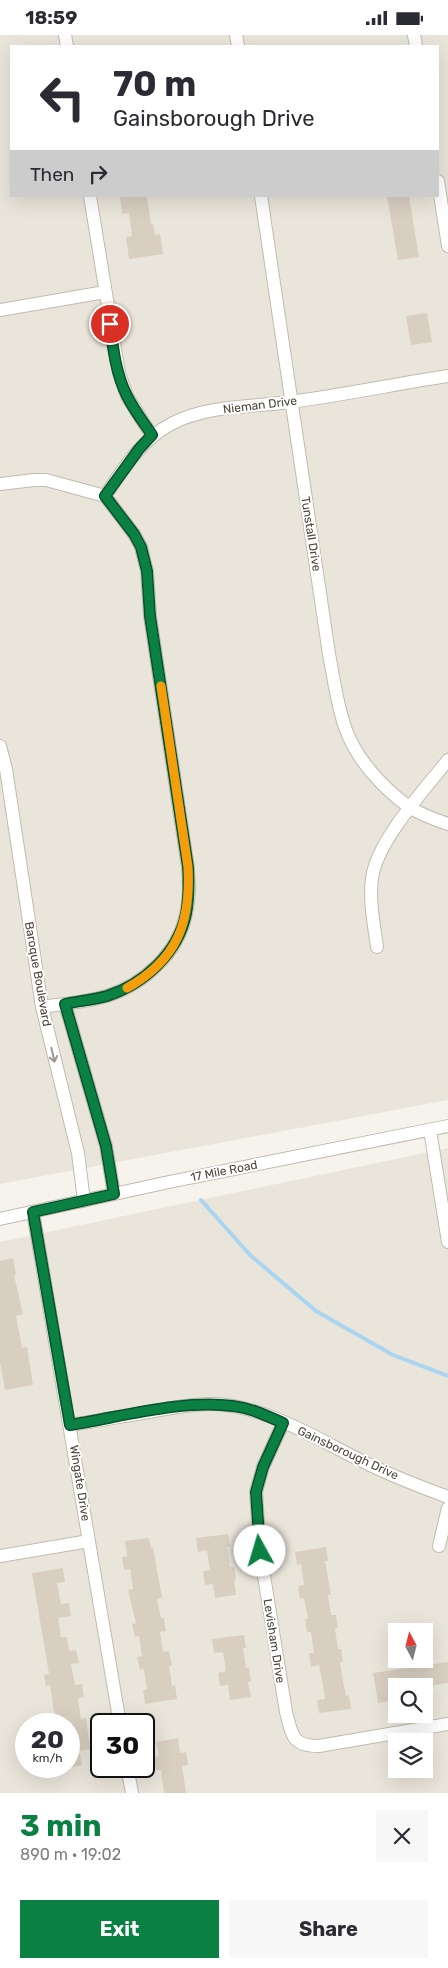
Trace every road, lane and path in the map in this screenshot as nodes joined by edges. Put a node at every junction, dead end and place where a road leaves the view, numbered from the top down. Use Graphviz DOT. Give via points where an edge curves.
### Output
graph roads {
  1 [pos="439,184"];
  2 [pos="90,197"];
  3 [pos="261,197"];
  4 [pos="444,201"];
  5 [pos="448,246"];
  6 [pos="105,292"];
  7 [pos="0,310"];
  8 [pos="448,375"];
  9 [pos="292,402"];
  10 [pos="152,435"];
  11 [pos="0,484"];
  12 [pos="105,496"];
  13 [pos="0,746"];
  14 [pos="448,759"];
  15 [pos="410,808"];
  16 [pos="448,824"];
  17 [pos="377,947"];
  18 [pos="65,1004"];
  19 [pos="42,1007"];
  20 [pos="448,1126"];
  21 [pos="430,1130"];
  22 [pos="114,1194"];
  23 [pos="84,1201"];
  24 [pos="33,1212"];
  25 [pos="0,1219"];
  26 [pos="448,1242"];
  27 [pos="283,1423"];
  28 [pos="70,1425"];
  29 [pos="448,1497"];
  30 [pos="448,1508"];
  31 [pos="89,1541"];
  32 [pos="440,1546"];
  33 [pos="0,1556"];
  34 [pos="118,1713"];
  35 [pos="448,1724"];
  36 [pos="129,1778"];
  37 [pos="132,1793"];
  1 -- 4 [label="street"];
  2 -- 6 [label="street"];
  3 -- 9 [label="street, Tunstall Drive"];
  4 -- 5 [label="street"];
  6 -- 7 [label="street"];
  6 -- 10 [label="street" via="114,356 122,384"];
  8 -- 9 [label="street, Nieman Drive"];
  9 -- 10 [label="street, Nieman Drive" via="203,412"];
  9 -- 15 [label="street, Tunstall Drive" via="329,654 341,713 353,745 367,766"];
  10 -- 12 [label="street, Nieman Drive"];
  11 -- 12 [label="street" via="46,480"];
  12 -- 18 [label="street" via="134,534 147,571 150,616 189,891 179,935 165,958 153,969 140,980 106,996"];
  13 -- 19 [label="street, Baroque Boulevard"];
  14 -- 15 [label="street"];
  15 -- 16 [label="street, Tunstall Drive"];
  15 -- 17 [label="street" via="378,857 372,876 371,907"];
  18 -- 19 [label="street"];
  18 -- 22 [label="street, Baroque Boulevard" via="106,1146"];
  19 -- 23 [label="street, Baroque Boulevard, one-way" via="78,1153"];
  20 -- 21 [label="street, 17 Mile Road"];
  21 -- 22 [label="street, 17 Mile Road"];
  21 -- 26 [label="street"];
  22 -- 23 [label="street, 17 Mile Road"];
  23 -- 24 [label="street, 17 Mile Road"];
  24 -- 25 [label="street, 17 Mile Road"];
  24 -- 28 [label="street, Wingate Drive"];
  27 -- 28 [label="street, Gainsborough Drive" via="250,1409 214,1404 188,1405"];
  27 -- 29 [label="street, Gainsborough Drive" via="377,1468"];
  27 -- 35 [label="street, Levisham Drive" via="263,1467 256,1492 260,1551 292,1735 297,1742 307,1746"];
  28 -- 31 [label="street, Wingate Drive"];
  30 -- 32 [label="street"];
  31 -- 33 [label="street"];
  31 -- 34 [label="street, Wingate Drive"];
  36 -- 37 [label="street"];
}
